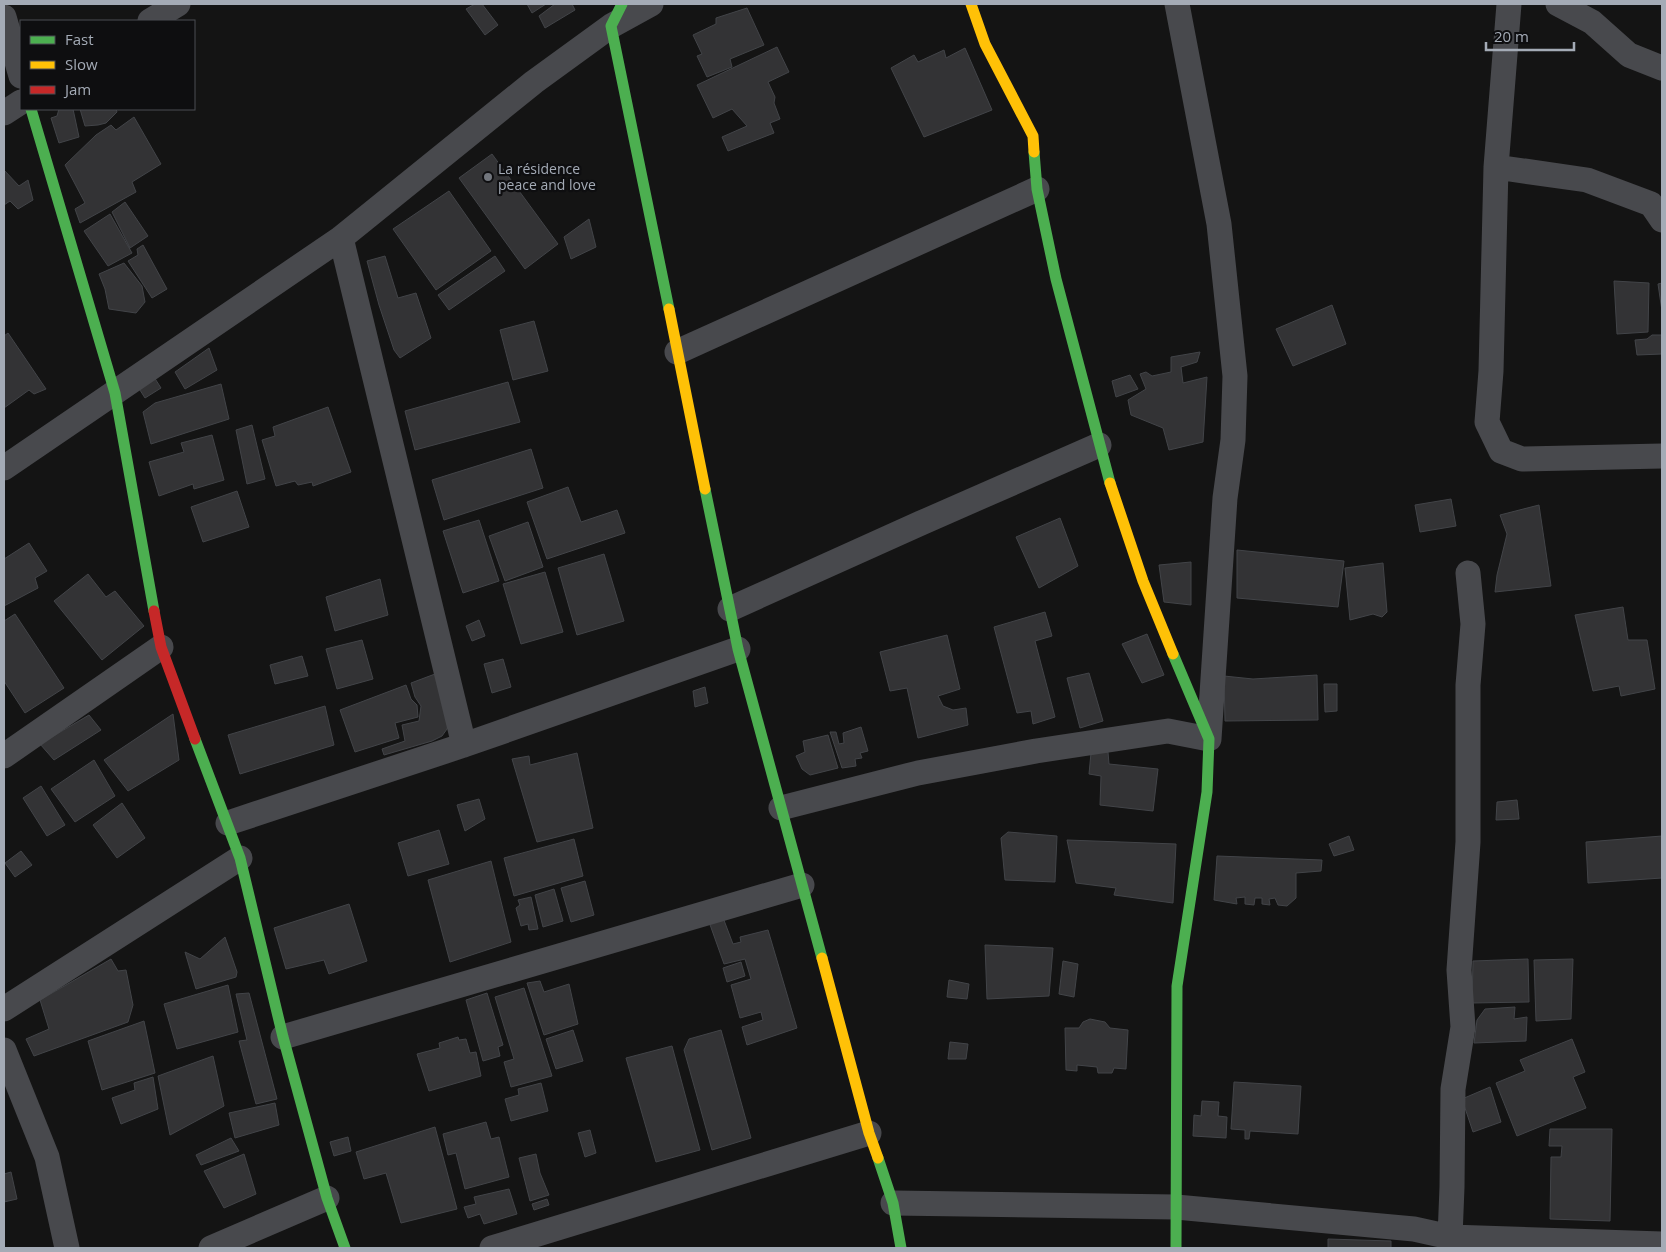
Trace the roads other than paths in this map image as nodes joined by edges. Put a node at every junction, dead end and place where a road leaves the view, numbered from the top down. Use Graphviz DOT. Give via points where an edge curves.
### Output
graph roads {
  1 [pos="178,4"];
  2 [pos="622,4"];
  3 [pos="651,4"];
  4 [pos="971,4"];
  5 [pos="1178,4"];
  6 [pos="1510,4"];
  7 [pos="1558,4"];
  8 [pos="4,17"];
  9 [pos="152,20"];
  10 [pos="611,26"];
  11 [pos="1662,68"];
  12 [pos="20,73"];
  13 [pos="20,103"];
  14 [pos="31,110"];
  15 [pos="4,113"];
  16 [pos="1496,167"];
  17 [pos="1038,189"];
  18 [pos="1662,220"];
  19 [pos="341,238"];
  20 [pos="677,352"];
  21 [pos="115,393"];
  22 [pos="1099,445"];
  23 [pos="1662,456"];
  24 [pos="4,468"];
  25 [pos="1468,573"];
  26 [pos="730,609"];
  27 [pos="161,647"];
  28 [pos="738,649"];
  29 [pos="1209,739"];
  30 [pos="464,745"];
  31 [pos="4,756"];
  32 [pos="781,808"];
  33 [pos="228,823"];
  34 [pos="240,858"];
  35 [pos="802,885"];
  36 [pos="4,1009"];
  37 [pos="282,1037"];
  38 [pos="4,1050"];
  39 [pos="869,1133"];
  40 [pos="328,1198"];
  41 [pos="893,1203"];
  42 [pos="1176,1207"];
  43 [pos="1450,1238"];
  44 [pos="1662,1244"];
  45 [pos="67,1248"];
  46 [pos="211,1248"];
  47 [pos="345,1248"];
  48 [pos="492,1248"];
  49 [pos="901,1248"];
  50 [pos="1176,1248"];
  1 -- 9 [label="street"];
  2 -- 10 [label="street"];
  3 -- 10 [label="street"];
  4 -- 17 [label="street" via="985,44 1033,136"];
  5 -- 29 [label="street" via="1219,224 1236,376"];
  6 -- 16 [label="street"];
  7 -- 11 [label="street" via="1592,22 1629,55"];
  8 -- 12 [label="street"];
  10 -- 19 [label="street" via="534,82"];
  10 -- 20 [label="street"];
  13 -- 15 [label="street"];
  14 -- 21 [label="street"];
  16 -- 18 [label="street" via="1587,180 1651,204"];
  16 -- 23 [label="street" via="1487,422 1501,451 1522,459"];
  17 -- 20 [label="street"];
  17 -- 22 [label="street" via="1056,279"];
  19 -- 21 [label="street"];
  19 -- 30 [label="street"];
  20 -- 26 [label="street"];
  21 -- 24 [label="street"];
  21 -- 27 [label="street"];
  22 -- 26 [label="street"];
  22 -- 29 [label="street" via="1143,581"];
  25 -- 43 [label="street" via="1473,624 1468,685 1468,842 1459,970 1463,1027 1453,1089"];
  26 -- 28 [label="street"];
  27 -- 31 [label="street"];
  27 -- 33 [label="street"];
  28 -- 30 [label="street"];
  28 -- 32 [label="street"];
  29 -- 32 [label="street" via="1168,731 1036,751 918,773"];
  29 -- 42 [label="street" via="1207,792 1177,986"];
  30 -- 33 [label="street"];
  32 -- 35 [label="street"];
  33 -- 34 [label="street"];
  34 -- 36 [label="street"];
  34 -- 37 [label="street"];
  35 -- 37 [label="street"];
  35 -- 39 [label="street"];
  37 -- 40 [label="street"];
  38 -- 45 [label="street" via="47,1157"];
  39 -- 41 [label="street"];
  39 -- 48 [label="street"];
  40 -- 46 [label="street"];
  40 -- 47 [label="street"];
  41 -- 42 [label="street"];
  41 -- 49 [label="street"];
  42 -- 43 [label="street" via="1414,1229"];
  42 -- 50 [label="street"];
  43 -- 44 [label="street"];
}
